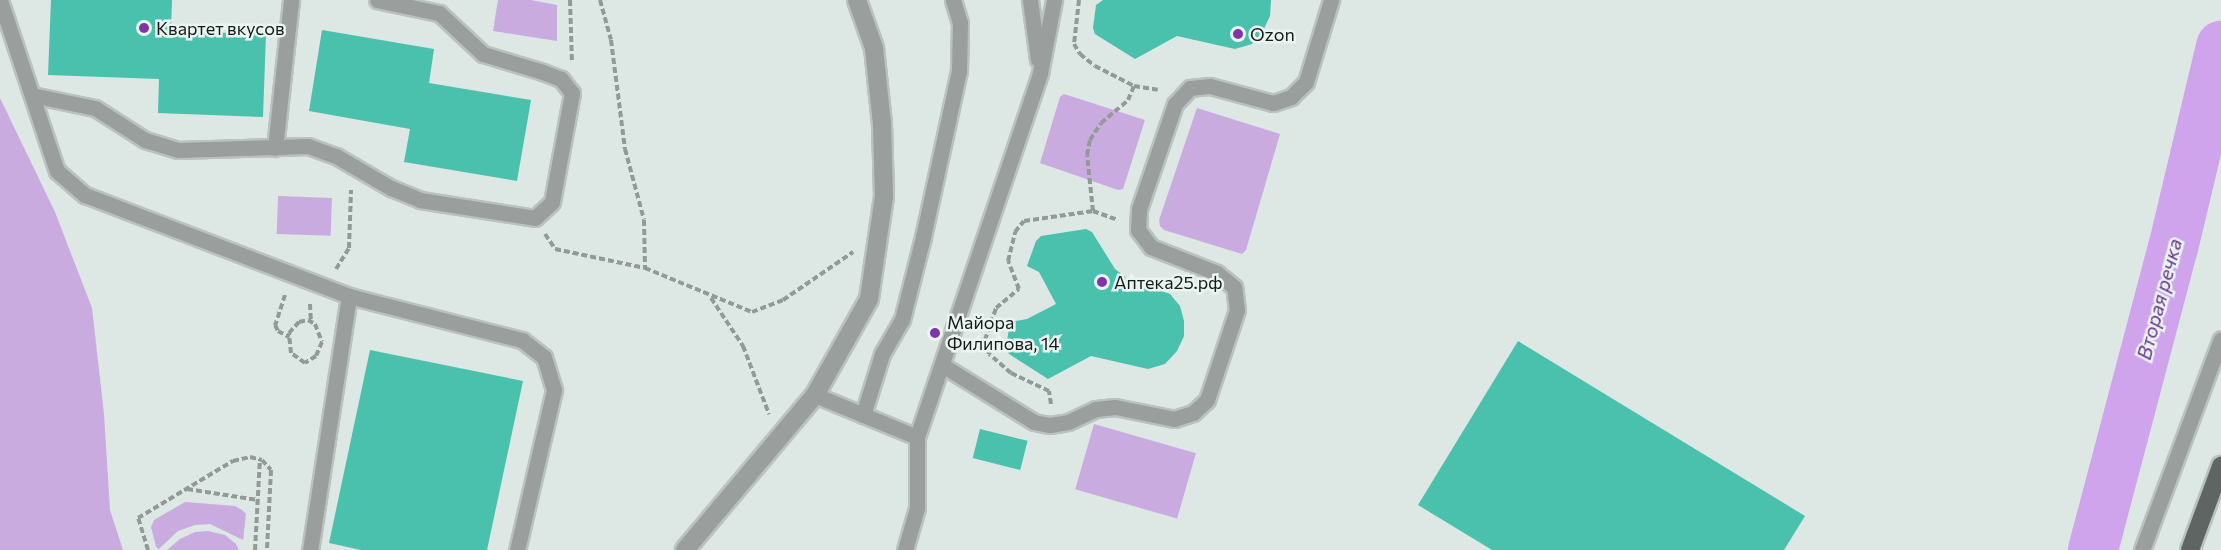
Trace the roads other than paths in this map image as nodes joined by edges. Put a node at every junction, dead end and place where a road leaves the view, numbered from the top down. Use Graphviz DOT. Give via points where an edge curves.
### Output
graph roads {
  1 [pos="0,0"];
  2 [pos="291,0"];
  3 [pos="377,0"];
  4 [pos="856,0"];
  5 [pos="953,0"];
  6 [pos="1030,0"];
  7 [pos="1054,0"];
  8 [pos="1330,0"];
  9 [pos="1040,74"];
  10 [pos="32,94"];
  11 [pos="275,148"];
  12 [pos="349,296"];
  13 [pos="2221,339"];
  14 [pos="942,365"];
  15 [pos="815,395"];
  16 [pos="863,415"];
  17 [pos="917,437"];
  18 [pos="2221,466"];
  19 [pos="310,550"];
  20 [pos="517,550"];
  21 [pos="685,550"];
  22 [pos="905,550"];
  23 [pos="2142,550"];
  24 [pos="2190,550"];
  1 -- 10 [label="lane"];
  2 -- 11 [label="lane"];
  3 -- 11 [label="lane" via="439,13 483,54 561,80 572,93 552,202 535,218 420,200 308,146"];
  4 -- 15 [label="street" via="874,48 884,196 868,299"];
  5 -- 16 [label="lane" via="960,23 958,71 923,237 902,320 882,354"];
  6 -- 9 [label="lane"];
  7 -- 9 [label="lane"];
  8 -- 14 [label="lane" via="1306,82 1291,98 1273,103 1210,86 1190,88 1175,104 1139,209 1138,230 1150,247 1217,273 1234,287 1237,310 1207,400 1192,413 1174,419 1115,406 1050,425 1034,422"];
  9 -- 14 [label="lane"];
  10 -- 11 [label="lane" via="95,108 145,140 178,150"];
  10 -- 12 [label="lane" via="57,171 85,195"];
  12 -- 19 [label="lane"];
  12 -- 20 [label="lane" via="522,340 544,357 554,390"];
  13 -- 23 [label="lane"];
  14 -- 17 [label="lane"];
  15 -- 16 [label="lane"];
  15 -- 21 [label="street"];
  16 -- 17 [label="lane"];
  17 -- 22 [label="lane" via="918,508"];
  18 -- 24 [label="main road"];
}
